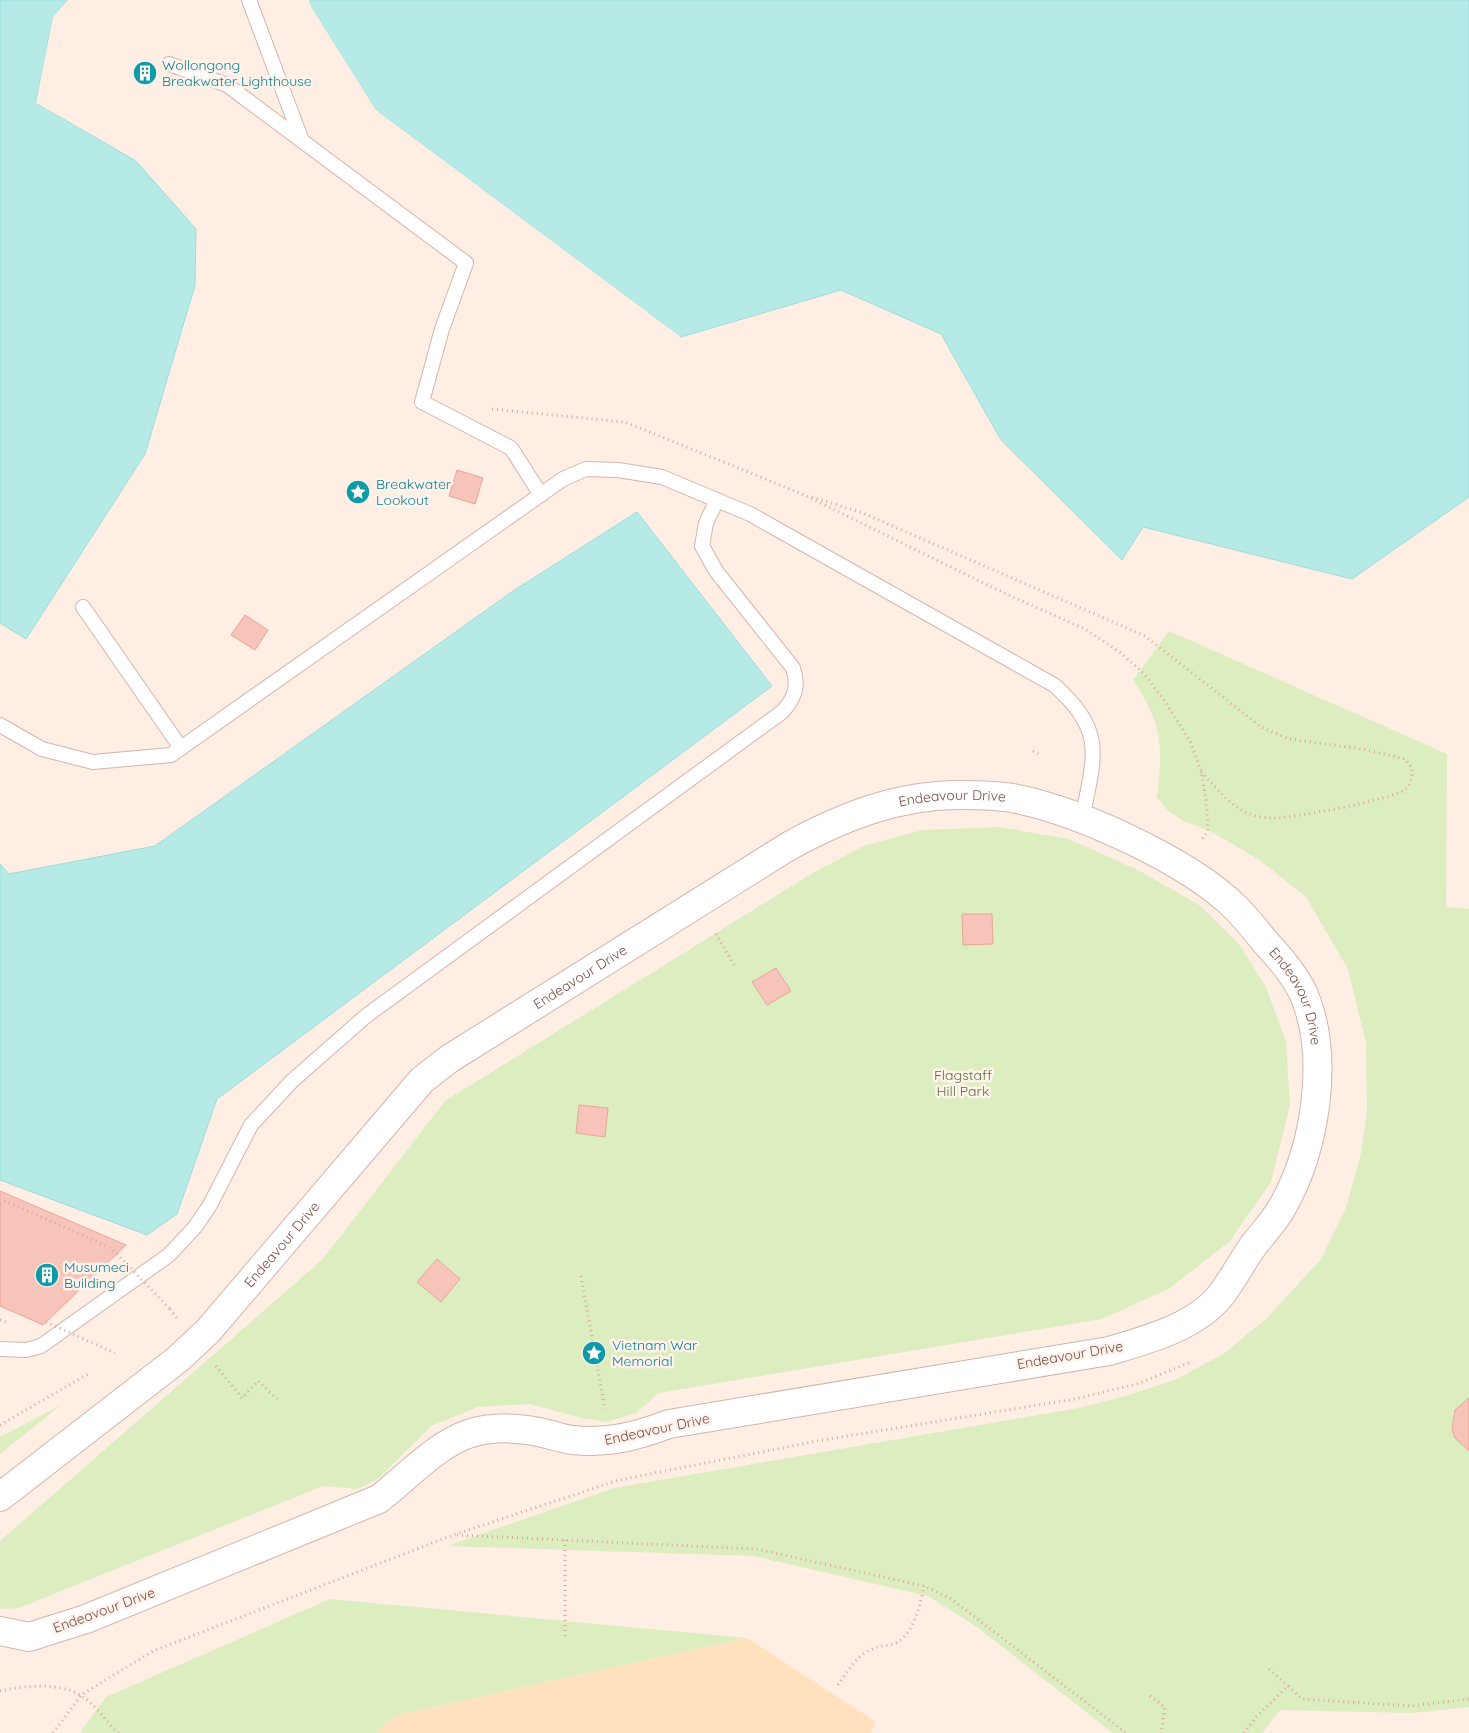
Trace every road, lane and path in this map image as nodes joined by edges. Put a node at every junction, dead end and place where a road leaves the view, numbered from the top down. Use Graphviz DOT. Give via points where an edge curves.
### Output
graph roads {
  1 [pos="249,0"];
  2 [pos="169,64"];
  3 [pos="302,141"];
  4 [pos="802,494"];
  5 [pos="541,495"];
  6 [pos="717,500"];
  7 [pos="83,607"];
  8 [pos="0,725"];
  9 [pos="181,748"];
  10 [pos="1032,751"];
  11 [pos="1041,755"];
  12 [pos="1200,771"];
  13 [pos="1206,800"];
  14 [pos="1082,819"];
  15 [pos="1202,841"];
  16 [pos="716,934"];
  17 [pos="734,965"];
  18 [pos="0,1204"];
  19 [pos="581,1276"];
  20 [pos="170,1309"];
  21 [pos="46,1322"];
  22 [pos="0,1349"];
  23 [pos="115,1352"];
  24 [pos="1191,1362"];
  25 [pos="221,1373"];
  26 [pos="88,1374"];
  27 [pos="277,1399"];
  28 [pos="0,1425"];
  29 [pos="611,1441"];
  30 [pos="0,1497"];
  31 [pos="453,1535"];
  32 [pos="564,1540"];
  33 [pos="924,1586"];
  34 [pos="0,1631"];
  35 [pos="564,1638"];
  36 [pos="1269,1669"];
  37 [pos="838,1685"];
  38 [pos="1288,1686"];
  39 [pos="0,1691"];
  40 [pos="81,1695"];
  41 [pos="1150,1696"];
  42 [pos="1469,1699"];
  43 [pos="53,1733"];
  44 [pos="118,1733"];
  45 [pos="1126,1733"];
  46 [pos="1161,1733"];
  47 [pos="1244,1733"];
  1 -- 3 [label="lane"];
  2 -- 3 [label="lane" via="227,84"];
  3 -- 5 [label="lane" via="466,263 442,328 422,402 511,448"];
  4 -- 12 [label="path" via="863,513 1145,636 1261,726 1289,739 1362,749 1405,759 1412,768 1412,779 1406,789 1395,795 1273,818 1235,807"];
  5 -- 6 [label="lane" via="563,479 586,469 662,477"];
  5 -- 9 [label="lane"];
  6 -- 14 [label="lane" via="750,514 1054,685 1070,698 1092,737 1093,759"];
  6 -- 22 [label="lane" via="706,523 702,546 716,571 793,668 797,680 790,704 366,1016 292,1081 251,1125 210,1205 169,1255 41,1346 26,1350"];
  7 -- 9 [label="lane"];
  8 -- 9 [label="lane" via="42,750 93,762 171,755"];
  10 -- 11 [label="path"];
  13 -- 15 [label="path" via="1208,831"];
  14 -- 29 [label="street, Endeavour Drive" via="1156,853 1235,907 1278,956 1306,999 1317,1067 1315,1110 1305,1155 1284,1204 1220,1296 1202,1312 1178,1326 1109,1351 669,1424"];
  14 -- 30 [label="street, Endeavour Drive" via="1018,799 958,795 915,798 876,807 832,823 789,846 449,1059 422,1080 208,1331 178,1359"];
  16 -- 17 [label="path"];
  18 -- 20 [label="path, bridge" via="4,1201 111,1248"];
  19 -- 29 [label="path"];
  21 -- 23 [label="path, bridge"];
  24 -- 31 [label="path" via="1137,1384 1075,1399 823,1440 619,1480"];
  25 -- 27 [label="path" via="242,1398 258,1381"];
  26 -- 28 [label="path"];
  29 -- 34 [label="street, Endeavour Drive" via="570,1440 520,1428 468,1434 431,1455 380,1499 86,1619 29,1637"];
  31 -- 32 [label="path"];
  31 -- 40 [label="path" via="153,1651"];
  32 -- 33 [label="path" via="756,1549"];
  32 -- 35 [label="path"];
  33 -- 37 [label="path" via="916,1616 905,1636 893,1645 867,1651"];
  33 -- 45 [label="path" via="950,1598"];
  36 -- 38 [label="path"];
  38 -- 42 [label="path" via="1302,1699 1411,1706"];
  38 -- 47 [label="path"];
  39 -- 40 [label="path" via="42,1687"];
  40 -- 43 [label="path"];
  40 -- 44 [label="path"];
  41 -- 46 [label="path" via="1165,1707"];
}
